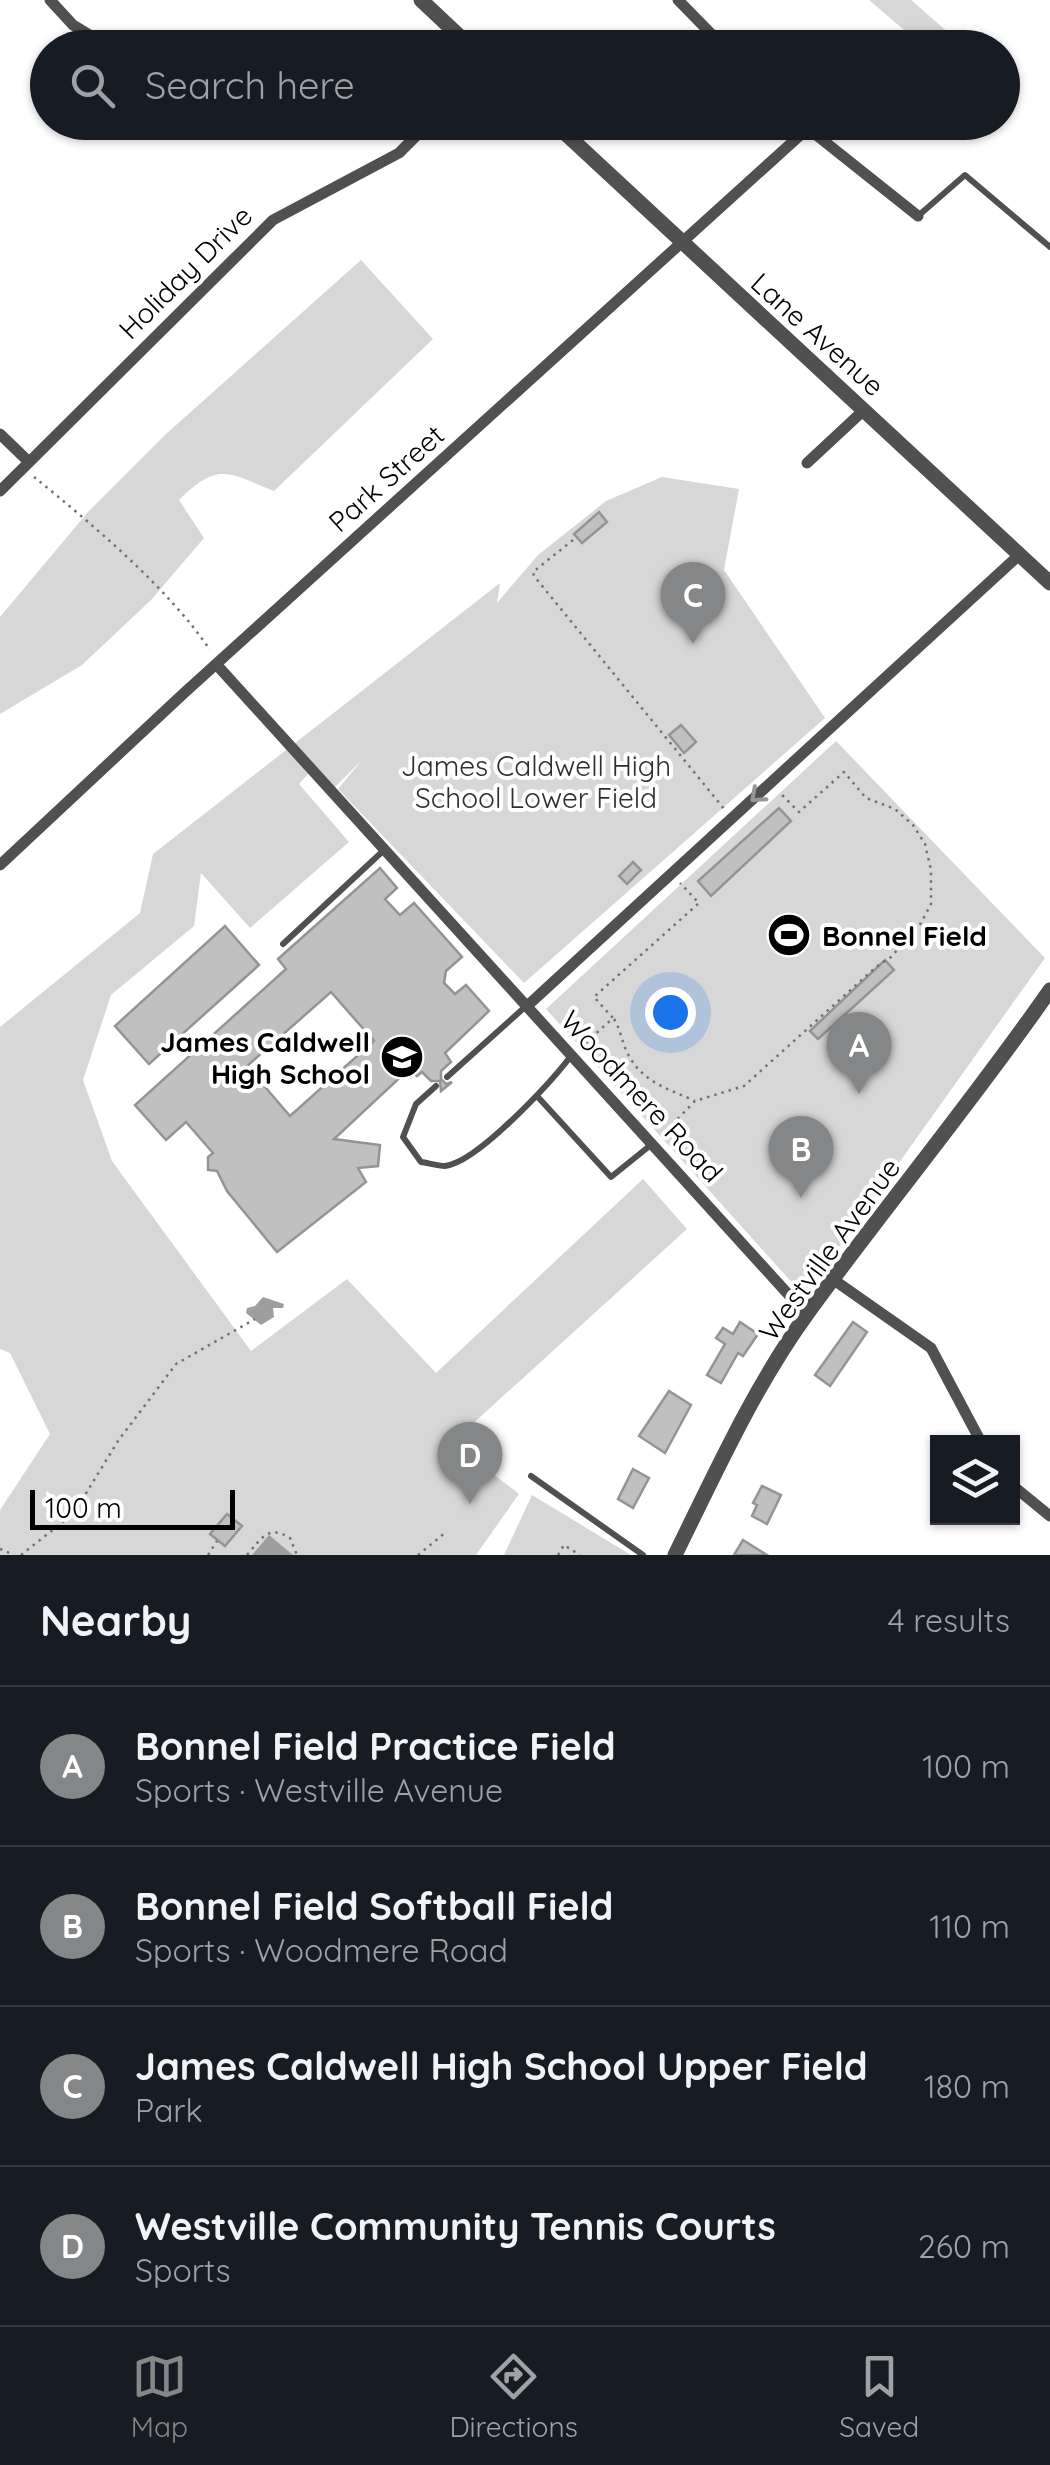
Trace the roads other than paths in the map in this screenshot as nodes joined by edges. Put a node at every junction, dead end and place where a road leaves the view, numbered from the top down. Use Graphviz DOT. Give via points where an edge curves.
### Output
graph roads {
  1 [pos="50,0"];
  2 [pos="421,0"];
  3 [pos="678,0"];
  4 [pos="81,30"];
  5 [pos="453,30"];
  6 [pos="707,30"];
  7 [pos="411,140"];
  8 [pos="571,140"];
  9 [pos="789,140"];
  10 [pos="821,140"];
  11 [pos="918,216"];
  12 [pos="682,244"];
  13 [pos="1050,247"];
  14 [pos="864,410"];
  15 [pos="0,434"];
  16 [pos="29,462"];
  17 [pos="807,463"];
  18 [pos="0,491"];
  19 [pos="1018,556"];
  20 [pos="1050,582"];
  21 [pos="216,664"];
  22 [pos="383,851"];
  23 [pos="0,865"];
  24 [pos="283,944"];
  25 [pos="1050,990"];
  26 [pos="526,1006"];
  27 [pos="571,1056"];
  28 [pos="446,1077"];
  29 [pos="436,1086"];
  30 [pos="537,1096"];
  31 [pos="653,1144"];
  32 [pos="834,1280"];
  33 [pos="806,1315"];
  34 [pos="977,1435"];
  35 [pos="531,1476"];
  36 [pos="1020,1492"];
  37 [pos="1050,1516"];
  38 [pos="642,1555"];
  39 [pos="675,1555"];
  1 -- 4 [label="street"];
  2 -- 5 [label="street"];
  3 -- 6 [label="street"];
  7 -- 16 [label="street, Holiday Drive" via="273,220"];
  8 -- 12 [label="street, Lane Avenue"];
  9 -- 12 [label="street, Park Street"];
  10 -- 11 [label="street"];
  11 -- 13 [label="lane" via="965,175"];
  12 -- 14 [label="street, Lane Avenue"];
  12 -- 21 [label="street, Park Street"];
  14 -- 17 [label="street"];
  14 -- 19 [label="street, Lane Avenue"];
  15 -- 16 [label="street"];
  16 -- 18 [label="street, Holiday Drive"];
  19 -- 20 [label="street, Lane Avenue"];
  19 -- 26 [label="street, Woodmere Road, one-way"];
  21 -- 22 [label="street"];
  21 -- 23 [label="street, Park Street"];
  22 -- 24 [label="lane"];
  22 -- 26 [label="street"];
  25 -- 32 [label="street, Westville Avenue"];
  26 -- 27 [label="street, Woodmere Road"];
  26 -- 28 [label="lane"];
  27 -- 30 [label="lane"];
  27 -- 31 [label="street, Woodmere Road"];
  29 -- 30 [label="lane" via="416,1104 403,1137 421,1162 447,1166 475,1152"];
  30 -- 31 [label="lane" via="611,1177"];
  31 -- 33 [label="street, Woodmere Road"];
  32 -- 33 [label="street, Westville Avenue"];
  32 -- 34 [label="street" via="931,1348"];
  33 -- 39 [label="street, Westville Avenue"];
  35 -- 38 [label="lane"];
  36 -- 37 [label="street"];
}
